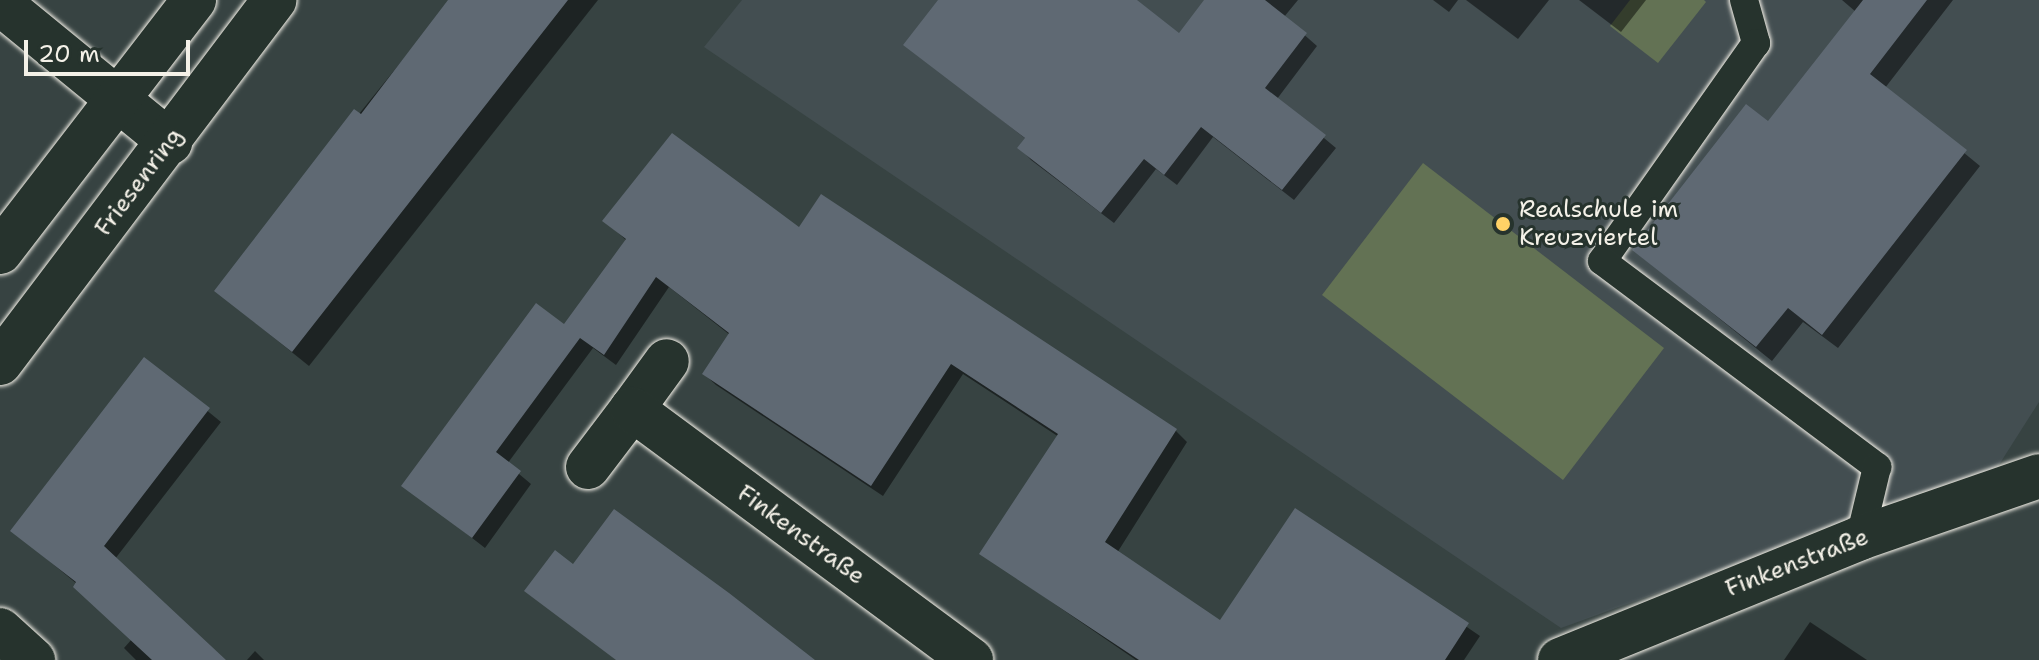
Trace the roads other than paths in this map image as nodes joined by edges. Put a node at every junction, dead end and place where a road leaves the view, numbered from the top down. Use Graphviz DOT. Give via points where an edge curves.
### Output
graph roads {
  1 [pos="194,0"];
  2 [pos="275,0"];
  3 [pos="1744,0"];
  4 [pos="0,3"];
  5 [pos="118,99"];
  6 [pos="170,142"];
  7 [pos="0,252"];
  8 [pos="667,361"];
  9 [pos="0,363"];
  10 [pos="632,409"];
  11 [pos="588,467"];
  12 [pos="2039,476"];
  13 [pos="1860,538"];
  14 [pos="0,630"];
  15 [pos="33,660"];
  16 [pos="971,660"];
  17 [pos="1560,660"];
  1 -- 5 [label="street"];
  2 -- 6 [label="street, Friesenring"];
  3 -- 13 [label="lane" via="1756,43 1602,261 1877,467"];
  4 -- 5 [label="street"];
  5 -- 6 [label="street"];
  5 -- 7 [label="street"];
  6 -- 9 [label="street, Friesenring"];
  8 -- 10 [label="street"];
  10 -- 11 [label="street"];
  10 -- 16 [label="street, Finkenstraße"];
  12 -- 13 [label="street, Finkenstraße"];
  13 -- 17 [label="street, Finkenstraße"];
  14 -- 15 [label="street"];
}
